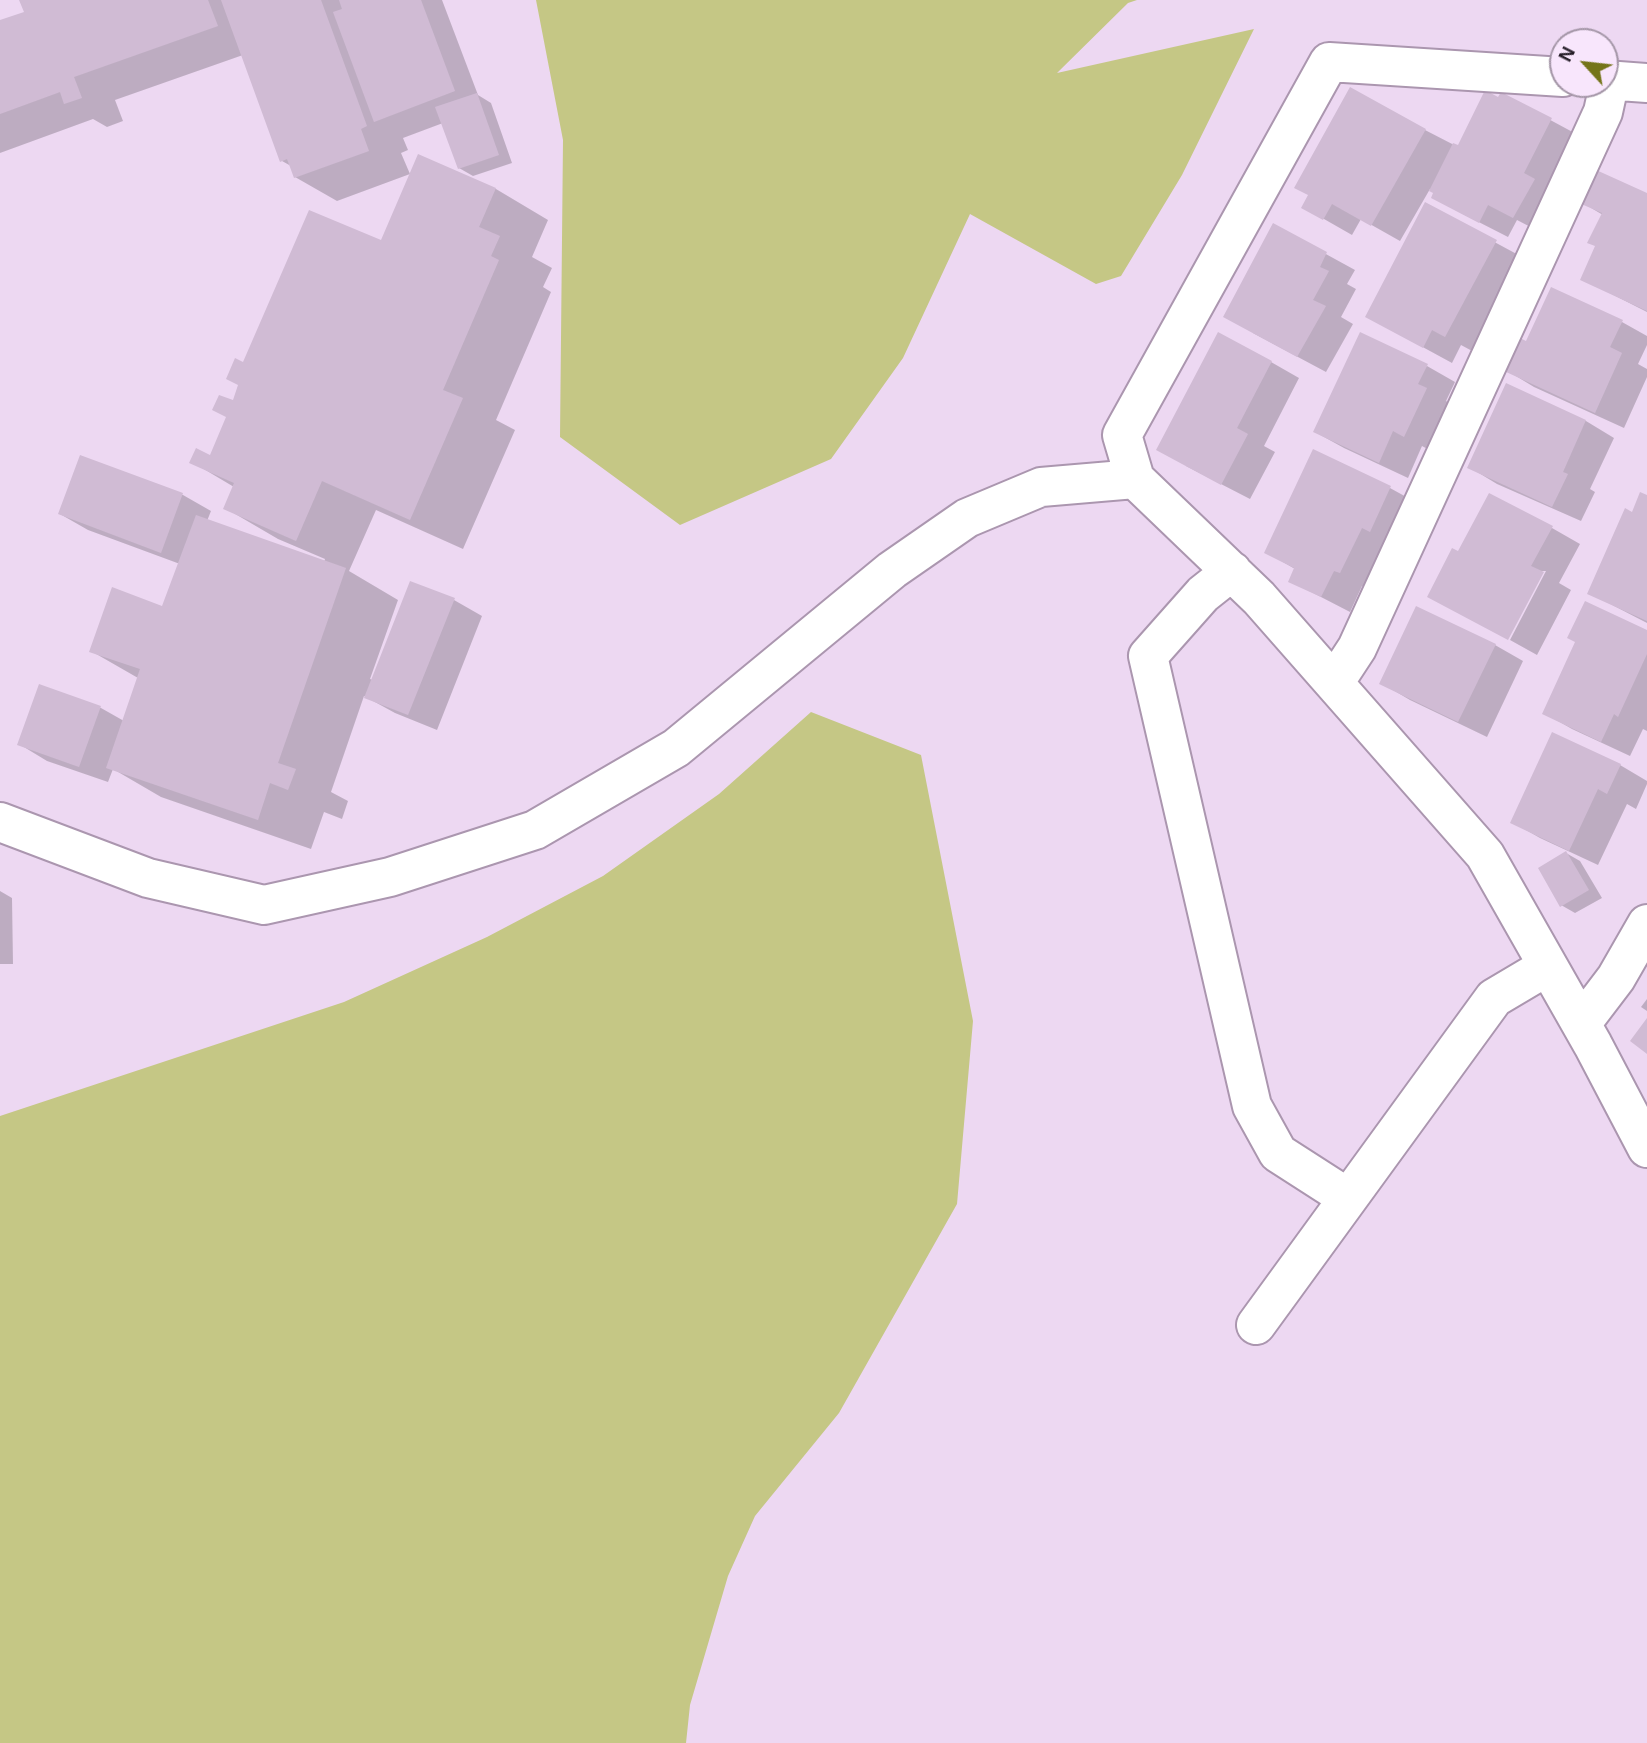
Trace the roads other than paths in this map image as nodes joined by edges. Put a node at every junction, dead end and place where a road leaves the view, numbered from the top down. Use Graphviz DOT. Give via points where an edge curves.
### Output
graph roads {
  1 [pos="1549,76"];
  2 [pos="1621,81"];
  3 [pos="1135,479"];
  4 [pos="1232,571"];
  5 [pos="1334,683"];
  6 [pos="0,822"];
  7 [pos="1647,924"];
  8 [pos="1548,966"];
  9 [pos="1581,1024"];
  10 [pos="1647,1148"];
  11 [pos="1348,1198"];
  12 [pos="1256,1325"];
  1 -- 3 [label="street" via="1329,62 1122,435"];
  2 -- 5 [label="street" via="1357,648"];
  3 -- 4 [label="street"];
  3 -- 6 [label="street" via="1041,487 967,518 892,570 676,748 535,830 390,877 264,905 148,878"];
  4 -- 5 [label="street"];
  4 -- 11 [label="street" via="1203,594 1148,656 1252,1106 1278,1153"];
  5 -- 8 [label="street" via="1485,855"];
  7 -- 9 [label="street" via="1616,978"];
  8 -- 9 [label="street"];
  8 -- 11 [label="street" via="1494,998"];
  9 -- 10 [label="street"];
  11 -- 12 [label="street"];
}
